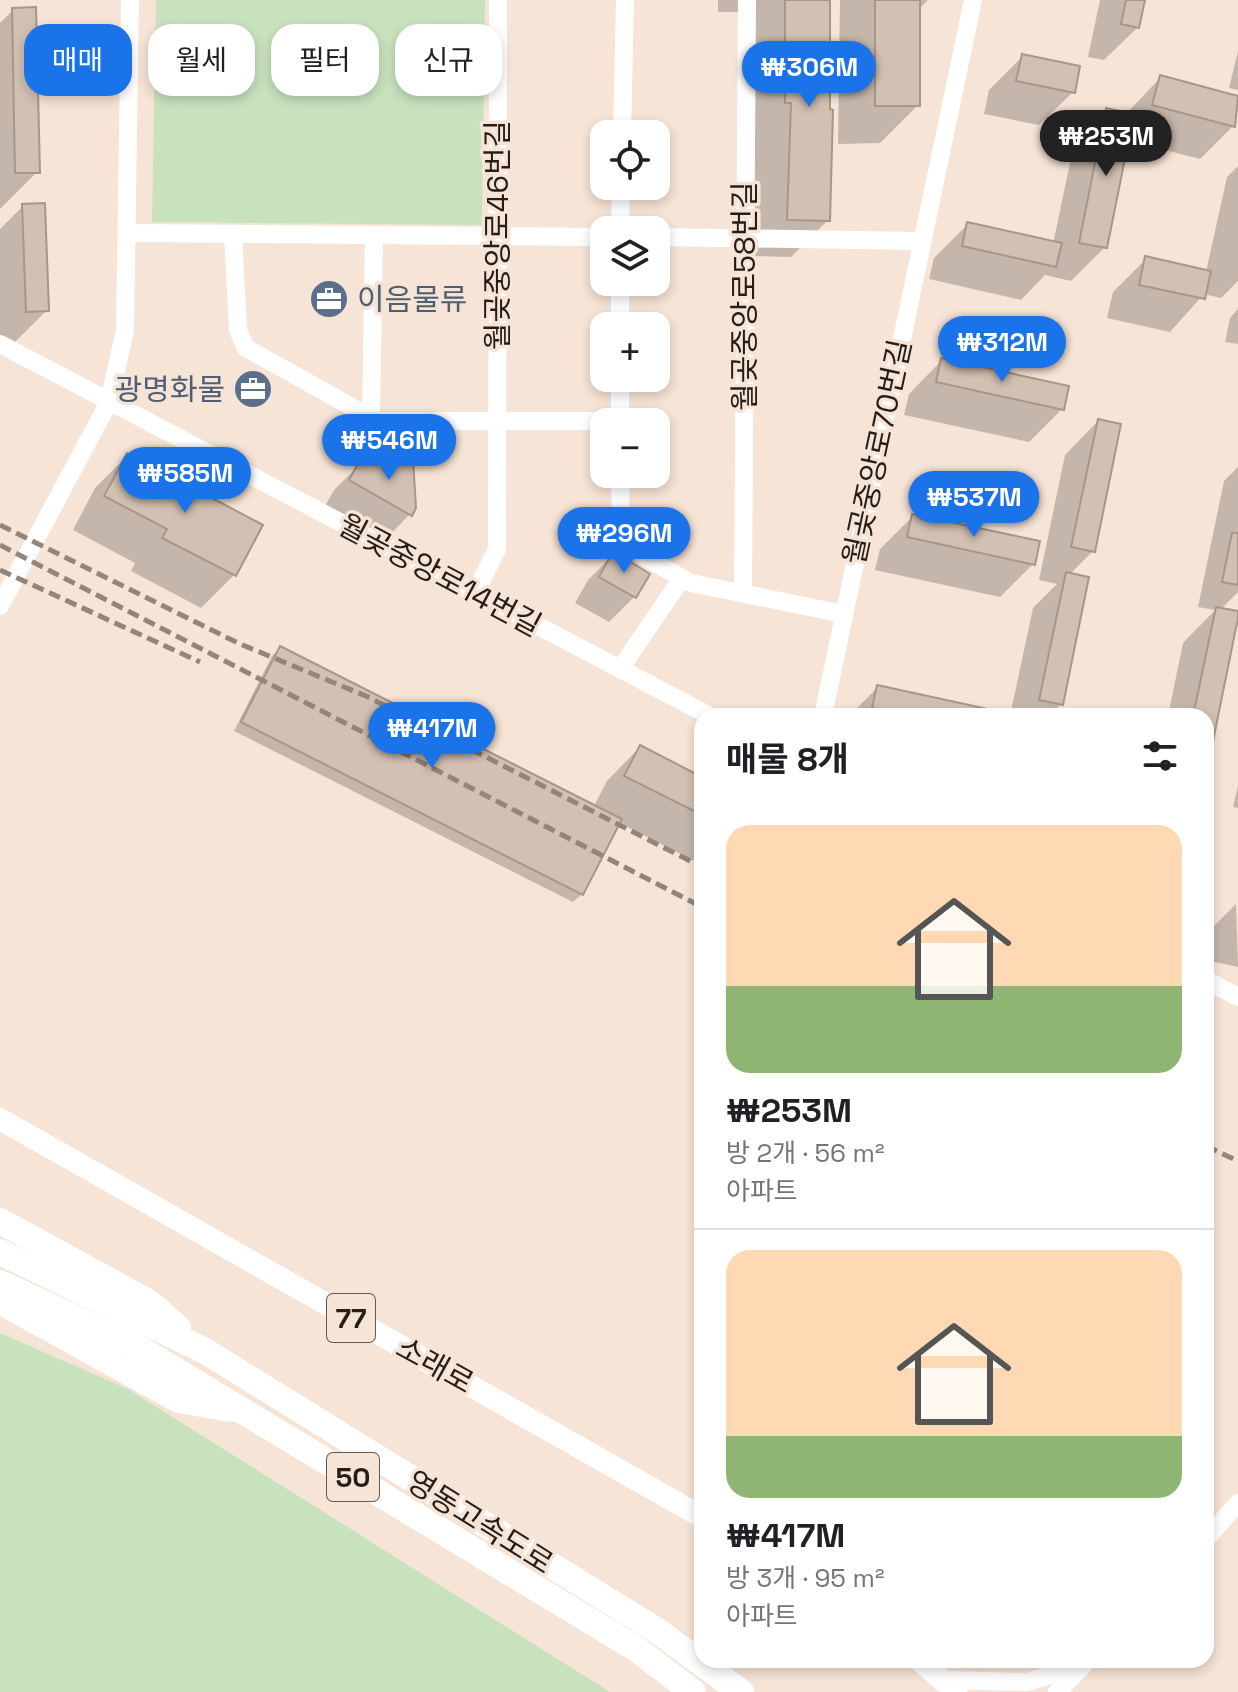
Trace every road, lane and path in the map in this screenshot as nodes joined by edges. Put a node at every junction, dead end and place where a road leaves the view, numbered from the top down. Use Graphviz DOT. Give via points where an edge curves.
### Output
graph roads {
  1 [pos="130,0"];
  2 [pos="498,0"];
  3 [pos="625,0"];
  4 [pos="747,0"];
  5 [pos="973,0"];
  6 [pos="622,120"];
  7 [pos="127,233"];
  8 [pos="233,234"];
  9 [pos="374,235"];
  10 [pos="496,235"];
  11 [pos="590,237"];
  12 [pos="670,237"];
  13 [pos="743,238"];
  14 [pos="920,241"];
  15 [pos="0,344"];
  16 [pos="109,402"];
  17 [pos="371,418"];
  18 [pos="497,422"];
  19 [pos="590,422"];
  20 [pos="620,488"];
  21 [pos="682,578"];
  22 [pos="743,592"];
  23 [pos="475,593"];
  24 [pos="0,606"];
  25 [pos="844,614"];
  26 [pos="620,669"];
  27 [pos="695,708"];
  28 [pos="825,708"];
  29 [pos="1214,984"];
  30 [pos="1238,997"];
  31 [pos="0,1119"];
  32 [pos="0,1221"];
  33 [pos="0,1252"];
  34 [pos="0,1283"];
  35 [pos="0,1302"];
  36 [pos="205,1351"];
  37 [pos="243,1411"];
  38 [pos="1238,1503"];
  39 [pos="694,1512"];
  40 [pos="1214,1530"];
  41 [pos="694,1658"];
  42 [pos="708,1668"];
  43 [pos="928,1668"];
  44 [pos="1076,1668"];
  45 [pos="1081,1668"];
  46 [pos="1082,1668"];
  47 [pos="949,1686"];
  48 [pos="693,1692"];
  49 [pos="741,1692"];
  50 [pos="1057,1692"];
  51 [pos="1065,1692"];
  1 -- 7 [label="street"];
  2 -- 10 [label="street, 월곶중앙로46번길"];
  3 -- 6 [label="street"];
  4 -- 13 [label="street, 월곶중앙로58번길"];
  5 -- 14 [label="street, 월곶중앙로70번길"];
  7 -- 8 [label="street"];
  7 -- 16 [label="street" via="125,330"];
  8 -- 9 [label="street"];
  8 -- 17 [label="street" via="238,330 246,348"];
  9 -- 10 [label="street"];
  9 -- 17 [label="street"];
  10 -- 11 [label="street"];
  10 -- 18 [label="street, 월곶중앙로46번길"];
  12 -- 13 [label="street"];
  13 -- 14 [label="street"];
  13 -- 22 [label="street, 월곶중앙로58번길"];
  14 -- 25 [label="street, 월곶중앙로70번길"];
  15 -- 16 [label="street, 월곶중앙로14번길"];
  16 -- 23 [label="street, 월곶중앙로14번길"];
  16 -- 24 [label="street"];
  17 -- 18 [label="street"];
  18 -- 19 [label="street"];
  18 -- 23 [label="street, 월곶중앙로46번길" via="497,549"];
  20 -- 21 [label="street" via="621,536"];
  21 -- 22 [label="street"];
  21 -- 26 [label="street"];
  22 -- 25 [label="street"];
  23 -- 26 [label="street, 월곶중앙로14번길"];
  25 -- 28 [label="street, 월곶중앙로70번길"];
  26 -- 27 [label="street, 월곶중앙로14번길"];
  29 -- 30 [label="street"];
  31 -- 39 [label="main road, 소래로 / 77"];
  32 -- 36 [label="highway" via="150,1303"];
  33 -- 36 [label="highway, 영동고속도로 / 50"];
  34 -- 37 [label="highway, 영동고속도로 / 50" via="132,1344"];
  35 -- 37 [label="highway" via="179,1400"];
  36 -- 41 [label="highway, 영동고속도로 / 50"];
  37 -- 48 [label="highway, 영동고속도로 / 50" via="635,1648"];
  38 -- 40 [label="street"];
  42 -- 49 [label="highway, 영동고속도로 / 50"];
  43 -- 47 [label="main road"];
  44 -- 47 [label="street" via="1027,1682"];
  45 -- 50 [label="street"];
  46 -- 51 [label="street"];
}
